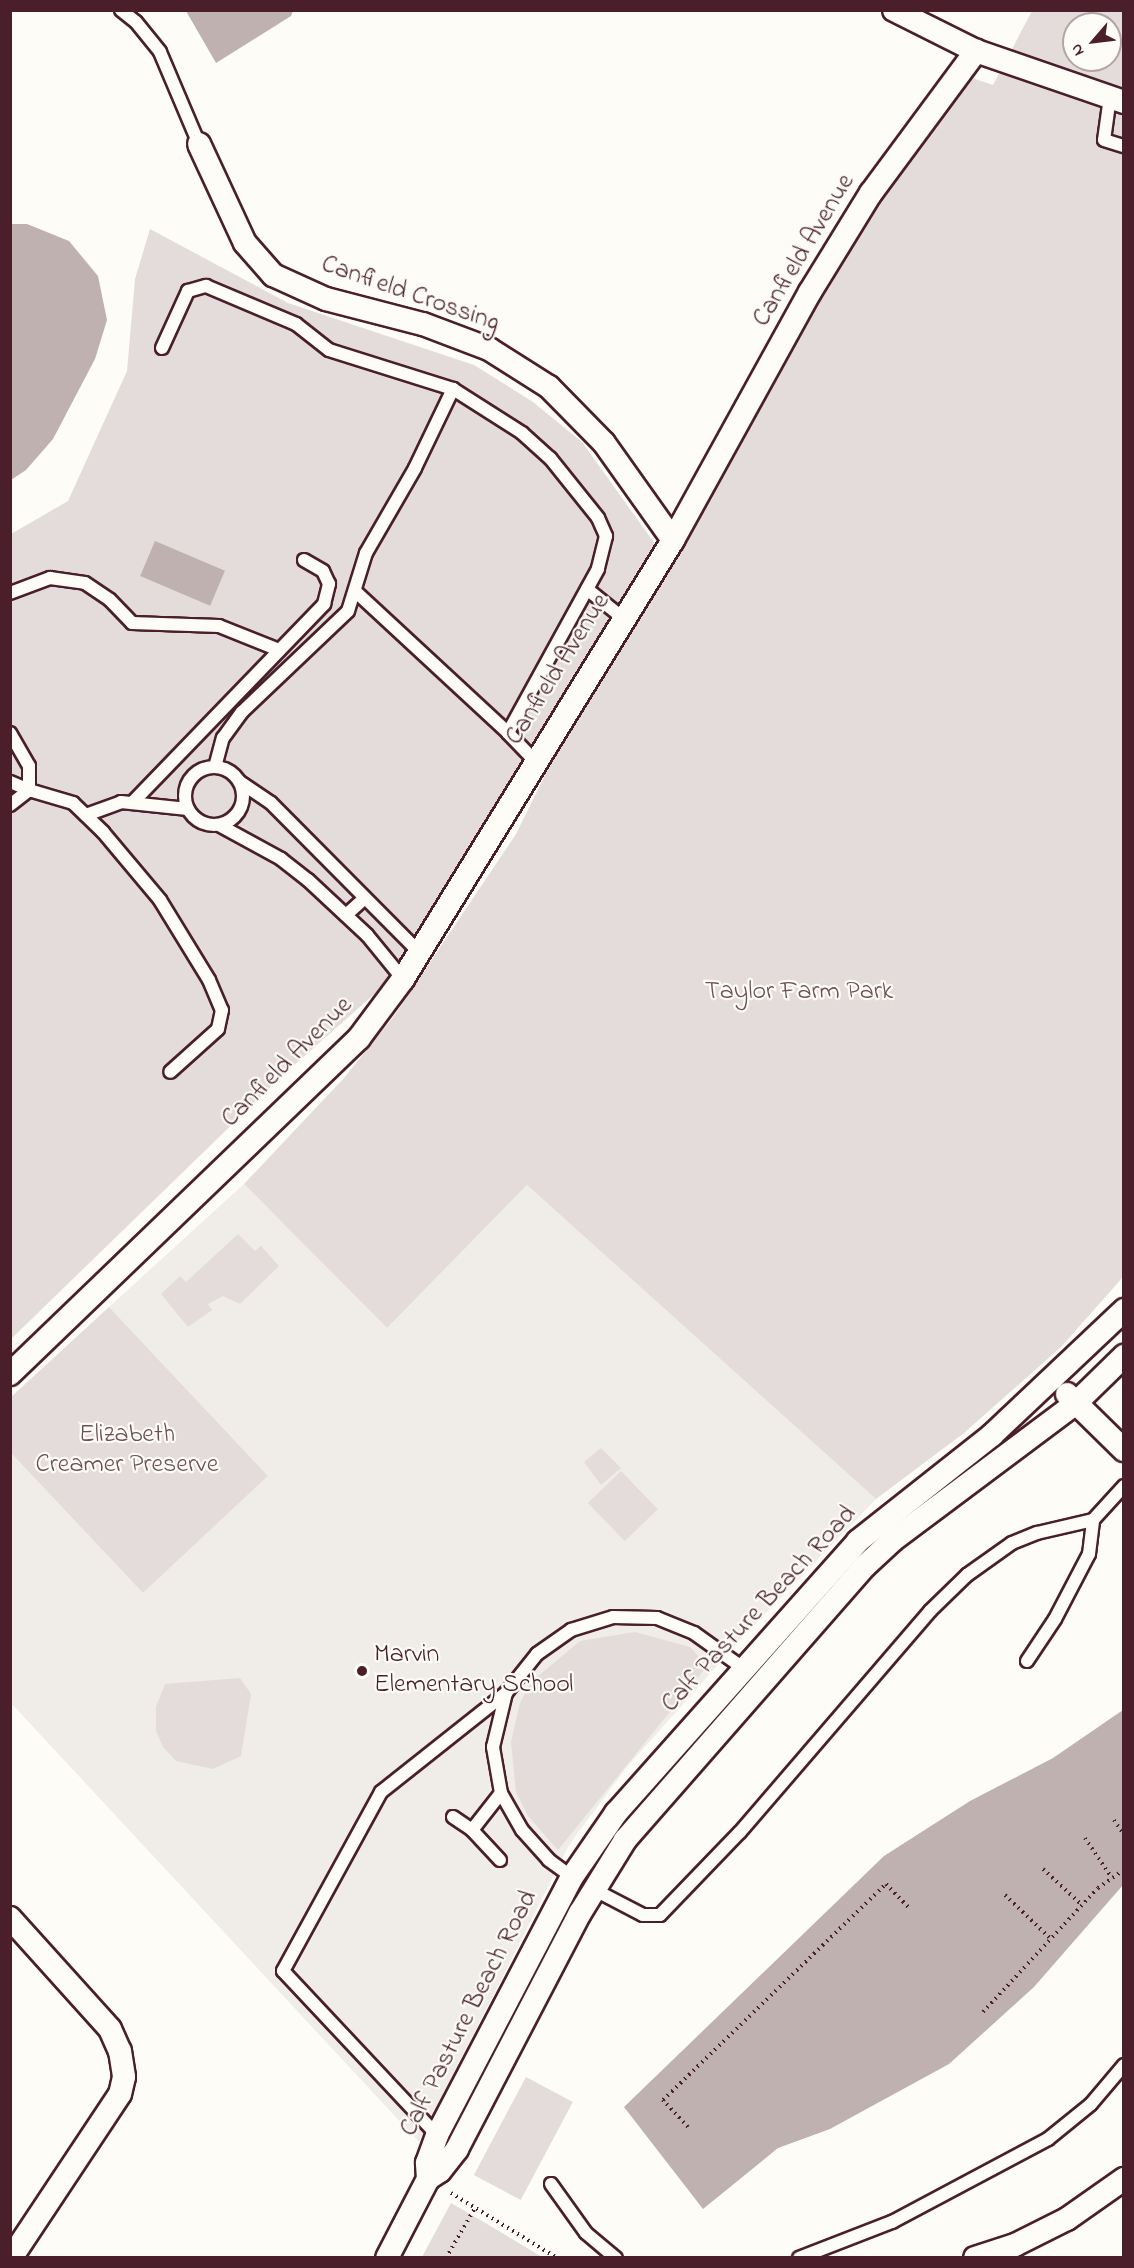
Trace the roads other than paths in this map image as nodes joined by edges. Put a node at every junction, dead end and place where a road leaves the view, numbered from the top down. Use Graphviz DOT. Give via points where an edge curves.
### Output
graph roads {
  1 [pos="121,10"];
  2 [pos="894,10"];
  3 [pos="976,51"];
  4 [pos="1117,99"];
  5 [pos="199,144"];
  6 [pos="1124,146"];
  7 [pos="162,348"];
  8 [pos="453,389"];
  9 [pos="673,540"];
  10 [pos="304,560"];
  11 [pos="587,590"];
  12 [pos="356,592"];
  13 [pos="10,593"];
  14 [pos="624,620"];
  15 [pos="279,650"];
  16 [pos="10,733"];
  17 [pos="508,733"];
  18 [pos="536,762"];
  19 [pos="215,767"];
  20 [pos="10,782"];
  21 [pos="240,782"];
  22 [pos="29,790"];
  23 [pos="132,803"];
  24 [pos="10,805"];
  25 [pos="188,809"];
  26 [pos="86,815"];
  27 [pos="219,825"];
  28 [pos="365,898"];
  29 [pos="346,915"];
  30 [pos="419,952"];
  31 [pos="403,979"];
  32 [pos="170,1072"];
  33 [pos="1124,1310"];
  34 [pos="1124,1356"];
  35 [pos="10,1374"];
  36 [pos="1054,1379"];
  37 [pos="1075,1404"];
  38 [pos="1124,1450"];
  39 [pos="1124,1486"];
  40 [pos="1093,1520"];
  41 [pos="1027,1661"];
  42 [pos="743,1668"];
  43 [pos="506,1693"];
  44 [pos="501,1793"];
  45 [pos="453,1817"];
  46 [pos="472,1830"];
  47 [pos="500,1860"];
  48 [pos="572,1877"];
  49 [pos="593,1889"];
  50 [pos="10,1918"];
  51 [pos="1124,2065"];
  52 [pos="437,2135"];
  53 [pos="428,2179"];
  54 [pos="1124,2179"];
  55 [pos="551,2184"];
  56 [pos="1021,2251"];
  57 [pos="11,2258"];
  58 [pos="387,2258"];
  59 [pos="616,2258"];
  60 [pos="799,2258"];
  61 [pos="975,2258"];
  1 -- 5 [label="lane" via="160,52"];
  2 -- 3 [label="street"];
  3 -- 4 [label="street"];
  3 -- 9 [label="street, Canfield Avenue" via="871,193"];
  4 -- 6 [label="lane" via="1104,140"];
  5 -- 9 [label="street, Canfield Crossing" via="245,243 273,275 326,299 423,324 489,349 549,387 604,443"];
  7 -- 8 [label="lane" via="188,291 206,286 296,324 329,350"];
  8 -- 11 [label="lane" via="522,433 550,458 598,518 606,536 605,552"];
  8 -- 12 [label="lane" via="410,478 366,553"];
  9 -- 14 [label="street, Canfield Avenue"];
  10 -- 15 [label="lane" via="323,571 329,584 324,604"];
  11 -- 14 [label="lane"];
  11 -- 17 [label="lane"];
  12 -- 17 [label="lane"];
  12 -- 19 [label="lane" via="348,611 242,712 223,738"];
  13 -- 15 [label="lane" via="50,578 85,583 110,600 132,623 219,626"];
  14 -- 18 [label="street, Canfield Avenue"];
  15 -- 23 [label="lane"];
  16 -- 22 [label="lane" via="29,766"];
  17 -- 18 [label="lane"];
  18 -- 30 [label="street, Canfield Avenue"];
  19 -- 21 [label="lane" via="234,774"];
  19 -- 25 [label="lane" via="206,768 190,780 185,800"];
  20 -- 22 [label="lane"];
  21 -- 27 [label="lane" via="240,809"];
  21 -- 28 [label="lane" via="271,802"];
  22 -- 24 [label="lane"];
  22 -- 26 [label="lane" via="73,803"];
  23 -- 25 [label="lane"];
  23 -- 26 [label="lane" via="122,802"];
  25 -- 27 [label="lane" via="201,822"];
  26 -- 32 [label="lane" via="160,900 209,980 222,1010 218,1029"];
  27 -- 29 [label="lane" via="281,859"];
  28 -- 29 [label="lane"];
  28 -- 30 [label="lane"];
  29 -- 31 [label="lane"];
  30 -- 31 [label="street, Canfield Avenue"];
  31 -- 35 [label="street, Canfield Avenue" via="359,1038"];
  33 -- 36 [label="street, Calf Pasture Beach Road"];
  34 -- 37 [label="street, Calf Pasture Beach Road"];
  36 -- 37 [label="street"];
  36 -- 42 [label="street, Calf Pasture Beach Road" via="975,1449 865,1535"];
  37 -- 38 [label="street"];
  37 -- 49 [label="street, Calf Pasture Beach Road" via="893,1540 865,1566 663,1794 625,1840"];
  39 -- 40 [label="lane"];
  40 -- 41 [label="lane" via="1089,1554 1055,1619"];
  40 -- 49 [label="lane" via="1036,1533 1012,1544 967,1575 930,1611 740,1832 660,1915 643,1916"];
  42 -- 43 [label="lane" via="694,1633 657,1618 613,1617 571,1630 537,1654"];
  42 -- 48 [label="street, Calf Pasture Beach Road" via="616,1813"];
  43 -- 44 [label="lane" via="492,1747"];
  43 -- 52 [label="lane" via="376,1797 283,1971"];
  44 -- 46 [label="lane"];
  44 -- 48 [label="lane" via="522,1830 541,1852"];
  45 -- 46 [label="lane"];
  46 -- 47 [label="lane"];
  48 -- 49 [label="street, Calf Pasture Beach Road"];
  48 -- 52 [label="street, Calf Pasture Beach Road"];
  49 -- 53 [label="street, Calf Pasture Beach Road" via="457,2150 441,2171"];
  50 -- 57 [label="street" via="110,2029 120,2051 124,2077 120,2094"];
  51 -- 60 [label="lane" via="1091,2104 1048,2139 892,2222"];
  52 -- 53 [label="street, Calf Pasture Beach Road" via="427,2163"];
  53 -- 58 [label="street, Calf Pasture Beach Road"];
  54 -- 56 [label="street"];
  55 -- 59 [label="lane" via="586,2233"];
  56 -- 61 [label="street"];
}
